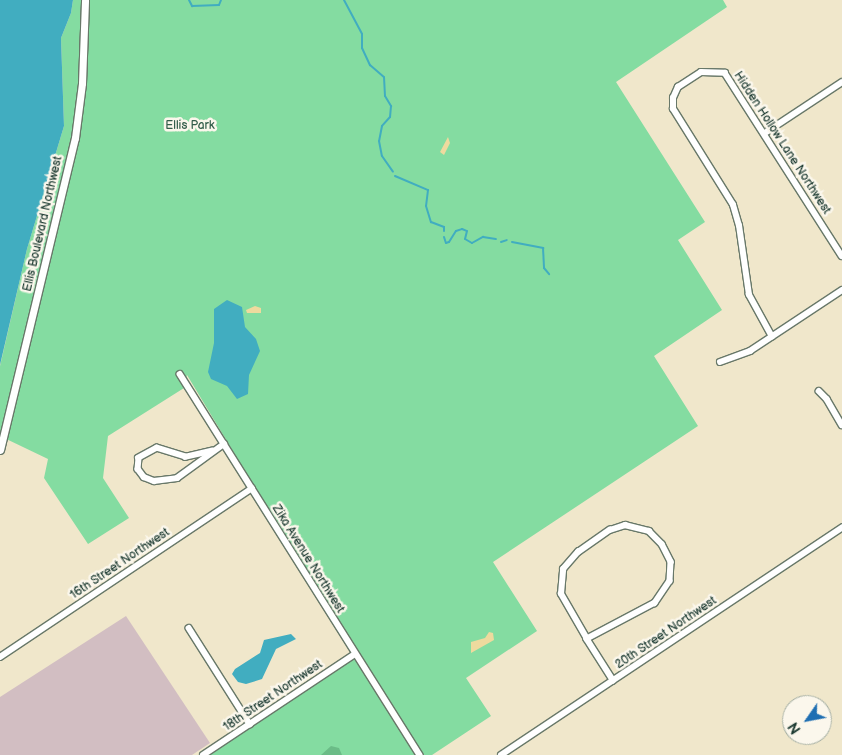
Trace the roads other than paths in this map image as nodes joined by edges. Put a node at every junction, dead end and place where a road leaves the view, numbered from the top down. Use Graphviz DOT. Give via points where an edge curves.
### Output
graph roads {
  1 [pos="85,0"];
  2 [pos="842,82"];
  3 [pos="765,133"];
  4 [pos="842,256"];
  5 [pos="842,290"];
  6 [pos="772,337"];
  7 [pos="720,362"];
  8 [pos="180,374"];
  9 [pos="819,391"];
  10 [pos="842,425"];
  11 [pos="224,444"];
  12 [pos="0,450"];
  13 [pos="213,451"];
  14 [pos="252,488"];
  15 [pos="842,528"];
  16 [pos="189,628"];
  17 [pos="587,639"];
  18 [pos="355,654"];
  19 [pos="0,657"];
  20 [pos="613,680"];
  21 [pos="250,724"];
  22 [pos="203,755"];
  23 [pos="420,755"];
  24 [pos="501,755"];
  1 -- 12 [label="street, Ellis Boulevard Northwest" via="82,83 75,138"];
  2 -- 3 [label="street"];
  3 -- 4 [label="street, Hidden Hollow Lane Northwest"];
  3 -- 6 [label="street, Hidden Hollow Lane Northwest" via="725,73 709,70 689,78 675,93 673,110 733,205 748,295"];
  5 -- 6 [label="street"];
  6 -- 7 [label="street" via="742,356"];
  8 -- 11 [label="street, Zika Avenue Northwest"];
  9 -- 10 [label="street"];
  11 -- 13 [label="street"];
  11 -- 14 [label="street, Zika Avenue Northwest"];
  13 -- 13 [label="street" via="206,460 164,482 144,477 138,469 139,458 157,448 186,457"];
  14 -- 18 [label="street, Zika Avenue Northwest"];
  14 -- 19 [label="street, 16th Street Northwest"];
  15 -- 20 [label="street, 20th Street Northwest"];
  16 -- 21 [label="street"];
  17 -- 17 [label="street" via="615,621 642,611 667,590 671,562 662,544 649,531 635,526 617,527 578,552 563,569 561,594"];
  17 -- 20 [label="street"];
  18 -- 21 [label="street, 18th Street Northwest"];
  18 -- 23 [label="street, Zika Avenue Northwest"];
  20 -- 24 [label="street, 20th Street Northwest"];
  21 -- 22 [label="street, 18th Street Northwest"];
}
